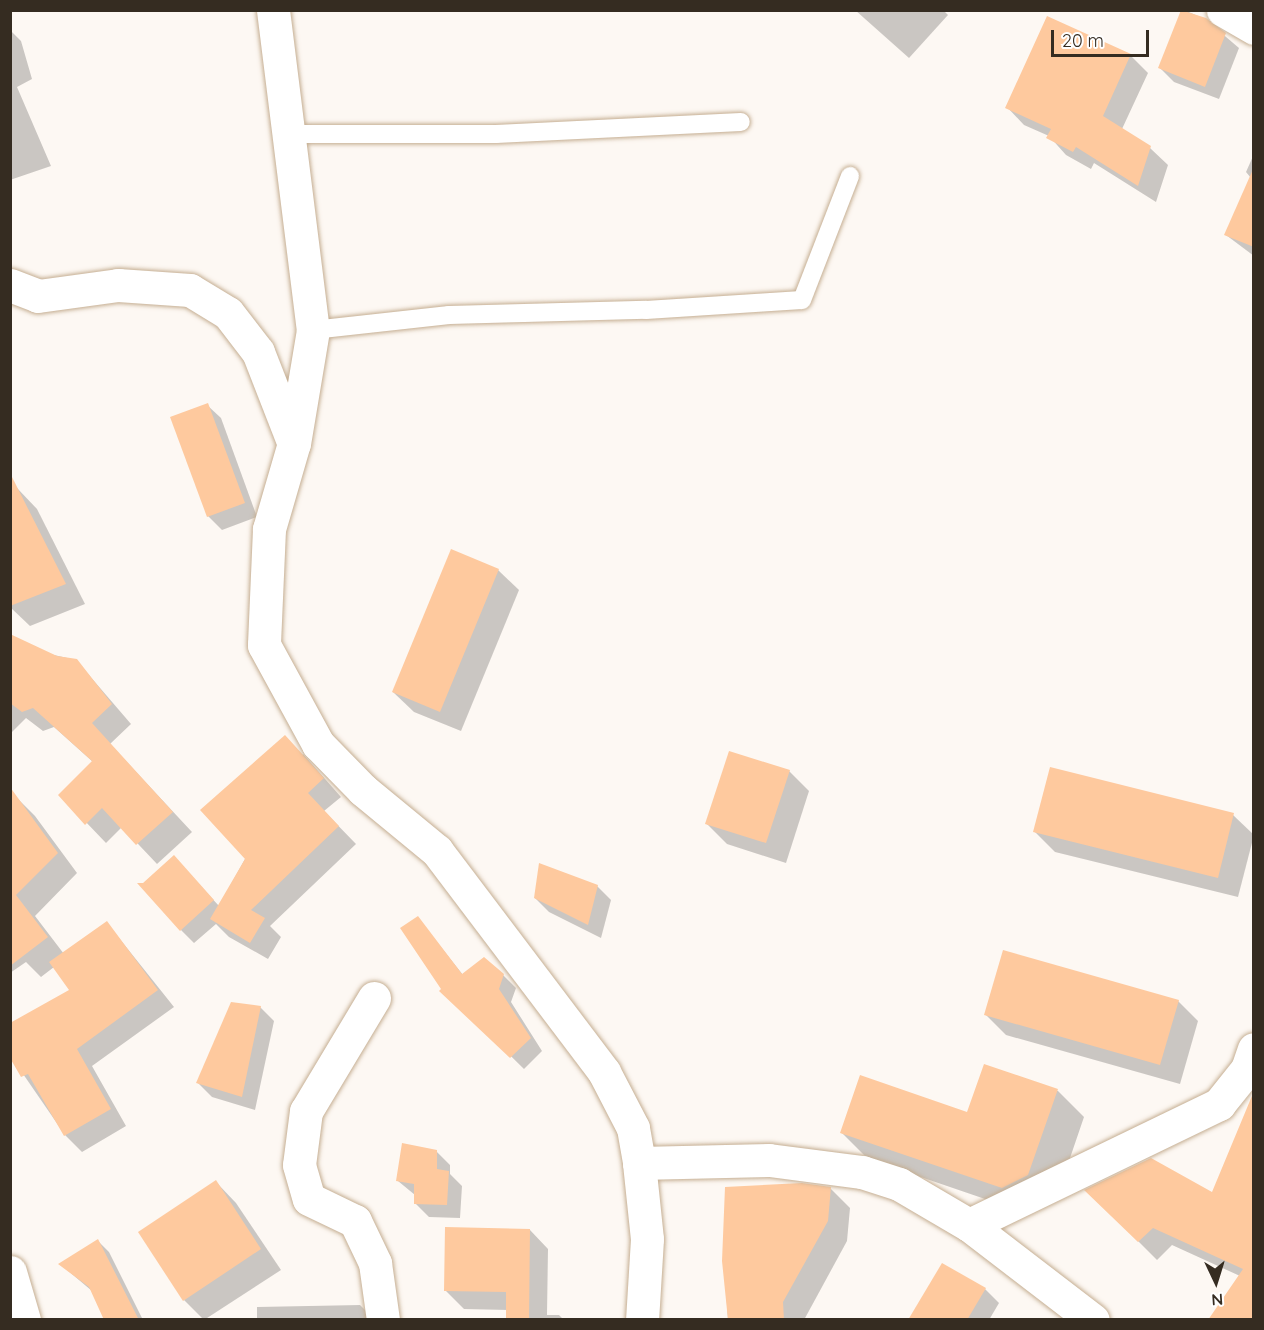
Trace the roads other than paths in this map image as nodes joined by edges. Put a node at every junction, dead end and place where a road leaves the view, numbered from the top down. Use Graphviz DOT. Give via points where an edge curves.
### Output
graph roads {
  1 [pos="273,10"];
  2 [pos="1223,10"];
  3 [pos="1254,28"];
  4 [pos="741,122"];
  5 [pos="288,134"];
  6 [pos="850,176"];
  7 [pos="10,285"];
  8 [pos="314,330"];
  9 [pos="294,443"];
  10 [pos="374,998"];
  11 [pos="1254,1049"];
  12 [pos="639,1163"];
  13 [pos="969,1225"];
  14 [pos="10,1272"];
  15 [pos="24,1320"];
  16 [pos="383,1320"];
  17 [pos="642,1320"];
  18 [pos="1093,1320"];
  1 -- 5 [label="street"];
  2 -- 3 [label="street"];
  4 -- 5 [label="lane" via="496,134"];
  5 -- 8 [label="street"];
  6 -- 8 [label="lane" via="802,300 646,310 449,315"];
  7 -- 9 [label="street" via="38,296 118,285 190,290 228,313 258,352"];
  8 -- 9 [label="street"];
  9 -- 12 [label="street" via="269,529 264,645 318,744 363,790 437,851 604,1072 633,1128"];
  10 -- 16 [label="street" via="306,1111 298,1165 309,1199 355,1221 375,1263"];
  11 -- 13 [label="street" via="1247,1068 1220,1104"];
  12 -- 13 [label="street" via="769,1160 862,1172 899,1184"];
  12 -- 17 [label="street" via="647,1239"];
  13 -- 18 [label="street"];
  14 -- 15 [label="street"];
}
